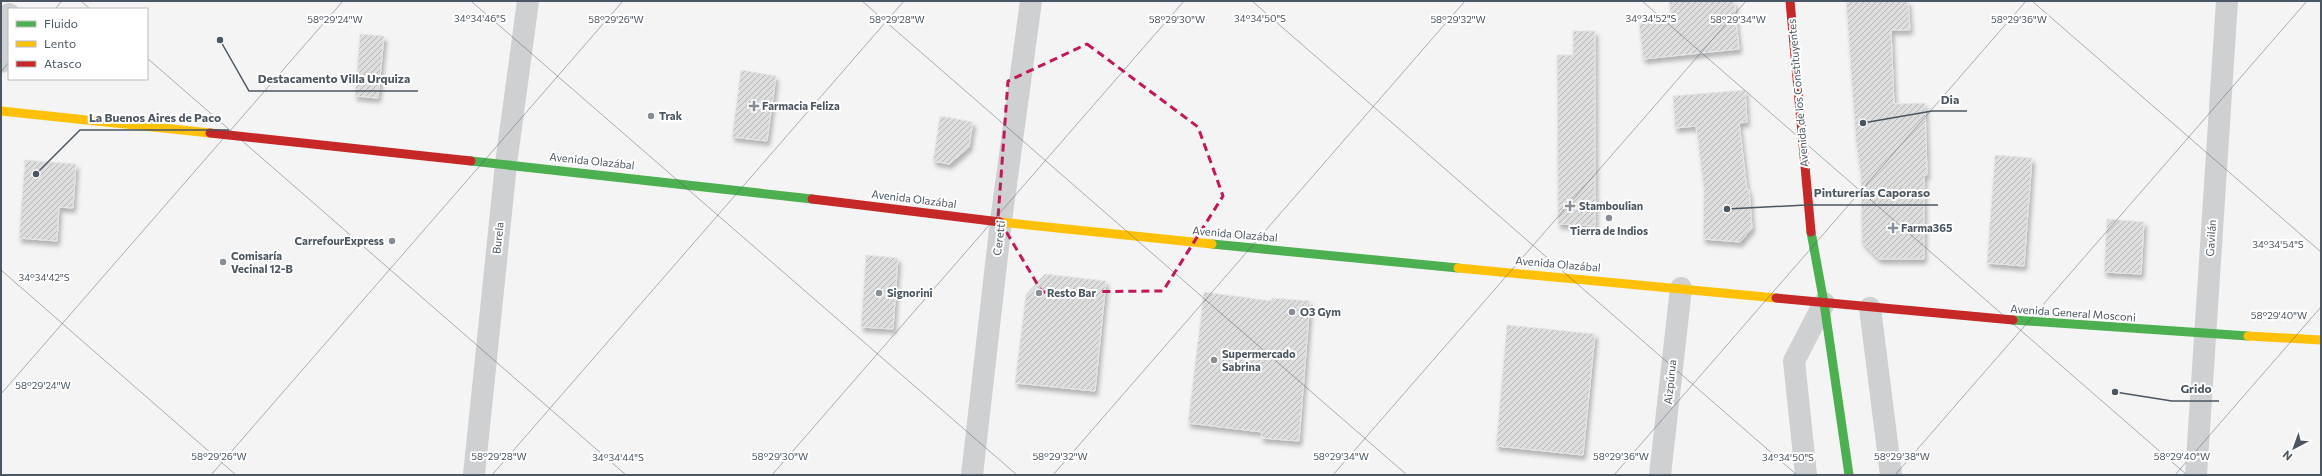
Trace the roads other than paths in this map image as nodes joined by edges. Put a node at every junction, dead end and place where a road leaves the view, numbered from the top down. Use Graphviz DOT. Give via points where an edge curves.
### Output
graph roads {
  1 [pos="528,1"];
  2 [pos="1031,1"];
  3 [pos="1790,1"];
  4 [pos="2227,1"];
  5 [pos="8,20"];
  6 [pos="1,62"];
  7 [pos="1,111"];
  8 [pos="506,164"];
  9 [pos="1001,221"];
  10 [pos="1681,288"];
  11 [pos="1824,303"];
  12 [pos="1870,308"];
  13 [pos="2205,334"];
  14 [pos="2321,340"];
  15 [pos="474,475"];
  16 [pos="972,475"];
  17 [pos="1660,475"];
  18 [pos="1806,475"];
  19 [pos="1848,475"];
  20 [pos="1891,475"];
  21 [pos="2196,475"];
  1 -- 8 [label="street, Burela"];
  2 -- 9 [label="street, Ceretti"];
  3 -- 11 [label="main road, Avenida de los Constituyentes" via="1809,220"];
  4 -- 13 [label="street, Gavilán"];
  5 -- 6 [label="street"];
  7 -- 8 [label="main road, Avenida Olazábal"];
  8 -- 9 [label="main road, Avenida Olazábal"];
  8 -- 15 [label="street, Burela"];
  9 -- 10 [label="main road, Avenida Olazábal"];
  9 -- 16 [label="street, Ceretti"];
  10 -- 11 [label="main road, Avenida Olazábal"];
  10 -- 17 [label="street, Aizpúrua"];
  11 -- 12 [label="main road, Avenida General Mosconi"];
  11 -- 18 [label="street" via="1794,362"];
  11 -- 19 [label="main road, Avenida de los Constituyentes"];
  12 -- 13 [label="main road, Avenida General Mosconi"];
  12 -- 20 [label="street"];
  13 -- 14 [label="main road, Avenida General Mosconi"];
  13 -- 21 [label="street, Gavilán"];
}
